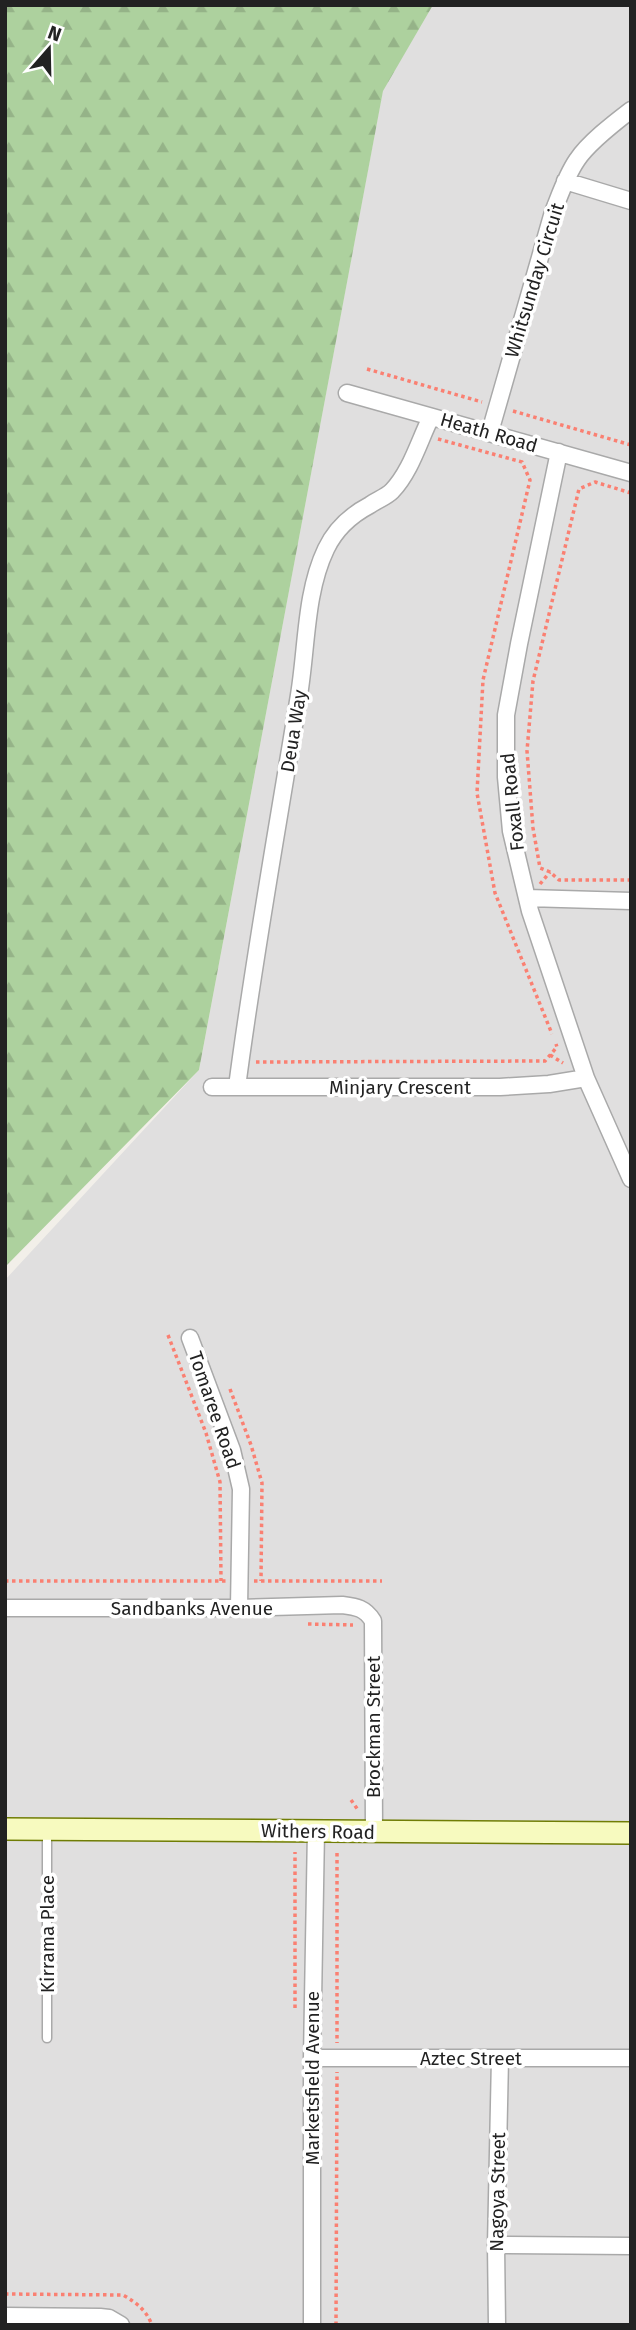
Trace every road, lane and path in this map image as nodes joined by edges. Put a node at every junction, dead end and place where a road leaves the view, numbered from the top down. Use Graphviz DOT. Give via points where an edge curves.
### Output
graph roads {
  1 [pos="631,110"];
  2 [pos="565,181"];
  3 [pos="631,201"];
  4 [pos="346,393"];
  5 [pos="431,416"];
  6 [pos="489,432"];
  7 [pos="423,434"];
  8 [pos="559,452"];
  9 [pos="631,473"];
  10 [pos="631,493"];
  11 [pos="631,880"];
  12 [pos="527,898"];
  13 [pos="631,901"];
  14 [pos="241,1057"];
  15 [pos="586,1078"];
  16 [pos="212,1087"];
  17 [pos="237,1087"];
  18 [pos="631,1179"];
  19 [pos="168,1335"];
  20 [pos="190,1338"];
  21 [pos="5,1581"];
  22 [pos="221,1581"];
  23 [pos="239,1581"];
  24 [pos="382,1581"];
  25 [pos="5,1608"];
  26 [pos="239,1608"];
  27 [pos="373,1621"];
  28 [pos="5,1829"];
  29 [pos="47,1829"];
  30 [pos="316,1830"];
  31 [pos="373,1832"];
  32 [pos="631,1833"];
  33 [pos="337,1853"];
  34 [pos="47,2038"];
  35 [pos="312,2058"];
  36 [pos="337,2058"];
  37 [pos="500,2058"];
  38 [pos="631,2058"];
  39 [pos="496,2245"];
  40 [pos="631,2246"];
  41 [pos="5,2294"];
  42 [pos="5,2316"];
  43 [pos="121,2325"];
  44 [pos="152,2325"];
  45 [pos="312,2325"];
  46 [pos="336,2325"];
  47 [pos="497,2325"];
  1 -- 2 [label="street, Whitsunday Circuit" via="578,158"];
  2 -- 3 [label="street"];
  2 -- 6 [label="street, Whitsunday Circuit"];
  4 -- 5 [label="street, Heath Road"];
  5 -- 6 [label="street, Heath Road"];
  5 -- 7 [label="street, Deua Way"];
  6 -- 8 [label="street, Heath Road"];
  7 -- 14 [label="street, Deua Way" via="402,479 336,532 318,571"];
  7 -- 14 [label="path" via="522,462 530,480 484,680 477,793 495,892 557,1046 545,1062 258,1063"];
  8 -- 9 [label="street, Heath Road"];
  8 -- 12 [label="street, Foxall Road" via="506,715 511,831"];
  10 -- 11 [label="path" via="594,482 579,489 533,681 527,751 540,868 559,880"];
  12 -- 13 [label="street"];
  12 -- 15 [label="street, Foxall Road"];
  14 -- 17 [label="street, Deua Way"];
  15 -- 17 [label="street, Minjary Crescent" via="500,1087"];
  15 -- 18 [label="street, Foxall Road"];
  16 -- 17 [label="street, Minjary Crescent"];
  19 -- 22 [label="path" via="220,1482"];
  20 -- 23 [label="street, Tomaree Road" via="232,1450 241,1489"];
  21 -- 22 [label="path"];
  22 -- 23 [label="path"];
  23 -- 24 [label="path"];
  23 -- 26 [label="street, Tomaree Road"];
  25 -- 26 [label="street, Sandbanks Avenue"];
  26 -- 27 [label="street, Sandbanks Avenue" via="357,1607"];
  27 -- 31 [label="street, Brockman Street"];
  28 -- 29 [label="street, Withers Road"];
  29 -- 30 [label="street, Withers Road"];
  29 -- 34 [label="lane, Kirrama Place"];
  30 -- 31 [label="street, Withers Road"];
  30 -- 35 [label="street, Marketsfield Avenue"];
  31 -- 32 [label="street, Withers Road"];
  33 -- 36 [label="path"];
  35 -- 36 [label="street, Aztec Street"];
  35 -- 45 [label="street, Marketsfield Avenue"];
  36 -- 37 [label="street, Aztec Street"];
  36 -- 46 [label="path"];
  37 -- 38 [label="street, Aztec Street"];
  37 -- 39 [label="street, Nagoya Street"];
  39 -- 40 [label="street"];
  39 -- 47 [label="street, Nagoya Street"];
  41 -- 44 [label="path" via="123,2295 147,2313"];
  42 -- 43 [label="street" via="100,2317"];
}
